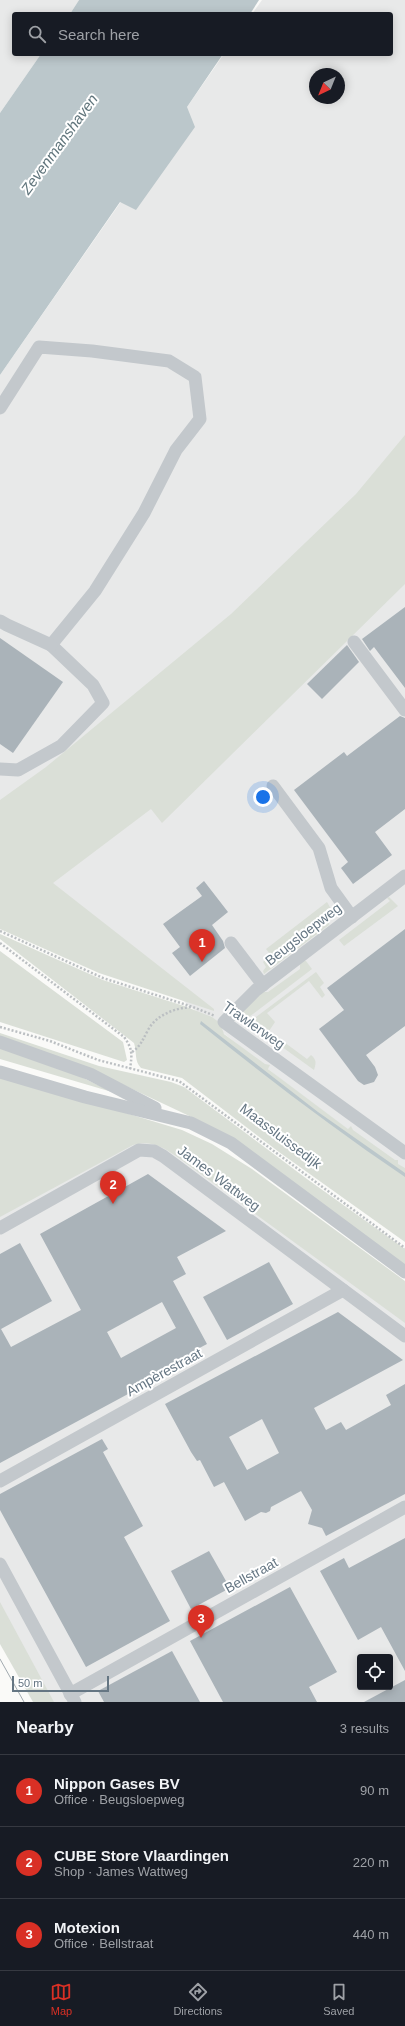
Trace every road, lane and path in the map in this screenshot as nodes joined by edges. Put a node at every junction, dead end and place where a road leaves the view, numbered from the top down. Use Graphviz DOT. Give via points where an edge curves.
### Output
graph roads {
  1 [pos="0,408"];
  2 [pos="0,621"];
  3 [pos="354,642"];
  4 [pos="51,644"];
  5 [pos="405,710"];
  6 [pos="0,769"];
  7 [pos="273,786"];
  8 [pos="405,876"];
  9 [pos="352,917"];
  10 [pos="0,931"];
  11 [pos="0,942"];
  12 [pos="230,943"];
  13 [pos="263,985"];
  14 [pos="193,1007"];
  15 [pos="224,1022"];
  16 [pos="0,1027"];
  17 [pos="0,1042"];
  18 [pos="132,1052"];
  19 [pos="130,1069"];
  20 [pos="0,1072"];
  21 [pos="171,1116"];
  22 [pos="405,1152"];
  23 [pos="0,1228"];
  24 [pos="405,1248"];
  25 [pos="405,1272"];
  26 [pos="343,1290"];
  27 [pos="405,1336"];
  28 [pos="0,1481"];
  29 [pos="405,1508"];
  30 [pos="0,1564"];
  31 [pos="72,1698"];
  1 -- 4 [label="street" via="39,347 169,361 196,377 200,419 176,450 144,513 95,591"];
  2 -- 4 [label="street"];
  3 -- 5 [label="street"];
  4 -- 6 [label="street" via="93,686 103,703 61,746 18,770"];
  7 -- 9 [label="street" via="319,848 331,888"];
  8 -- 9 [label="street, Beugsloepweg"];
  9 -- 13 [label="street, Beugsloepweg"];
  10 -- 14 [label="path, Trawlerweg" via="103,978"];
  11 -- 18 [label="path" via="124,1037"];
  12 -- 13 [label="street"];
  13 -- 15 [label="street, Beugsloepweg"];
  14 -- 15 [label="path, Trawlerweg"];
  14 -- 18 [label="path" via="172,1011 156,1020 143,1041"];
  15 -- 22 [label="street, Trawlerweg"];
  16 -- 19 [label="path, Maassluissedijk" via="50,1041 98,1060"];
  17 -- 21 [label="street" via="90,1074"];
  18 -- 19 [label="path"];
  19 -- 24 [label="path, Maassluissedijk" via="180,1081"];
  20 -- 21 [label="street" via="84,1097"];
  21 -- 25 [label="street" via="231,1143"];
  23 -- 26 [label="street, James Wattweg" via="139,1150 154,1151"];
  26 -- 27 [label="street, James Wattweg"];
  26 -- 28 [label="street, Ampèrestraat"];
  29 -- 31 [label="street, Bellstraat"];
  30 -- 31 [label="street"];
}
